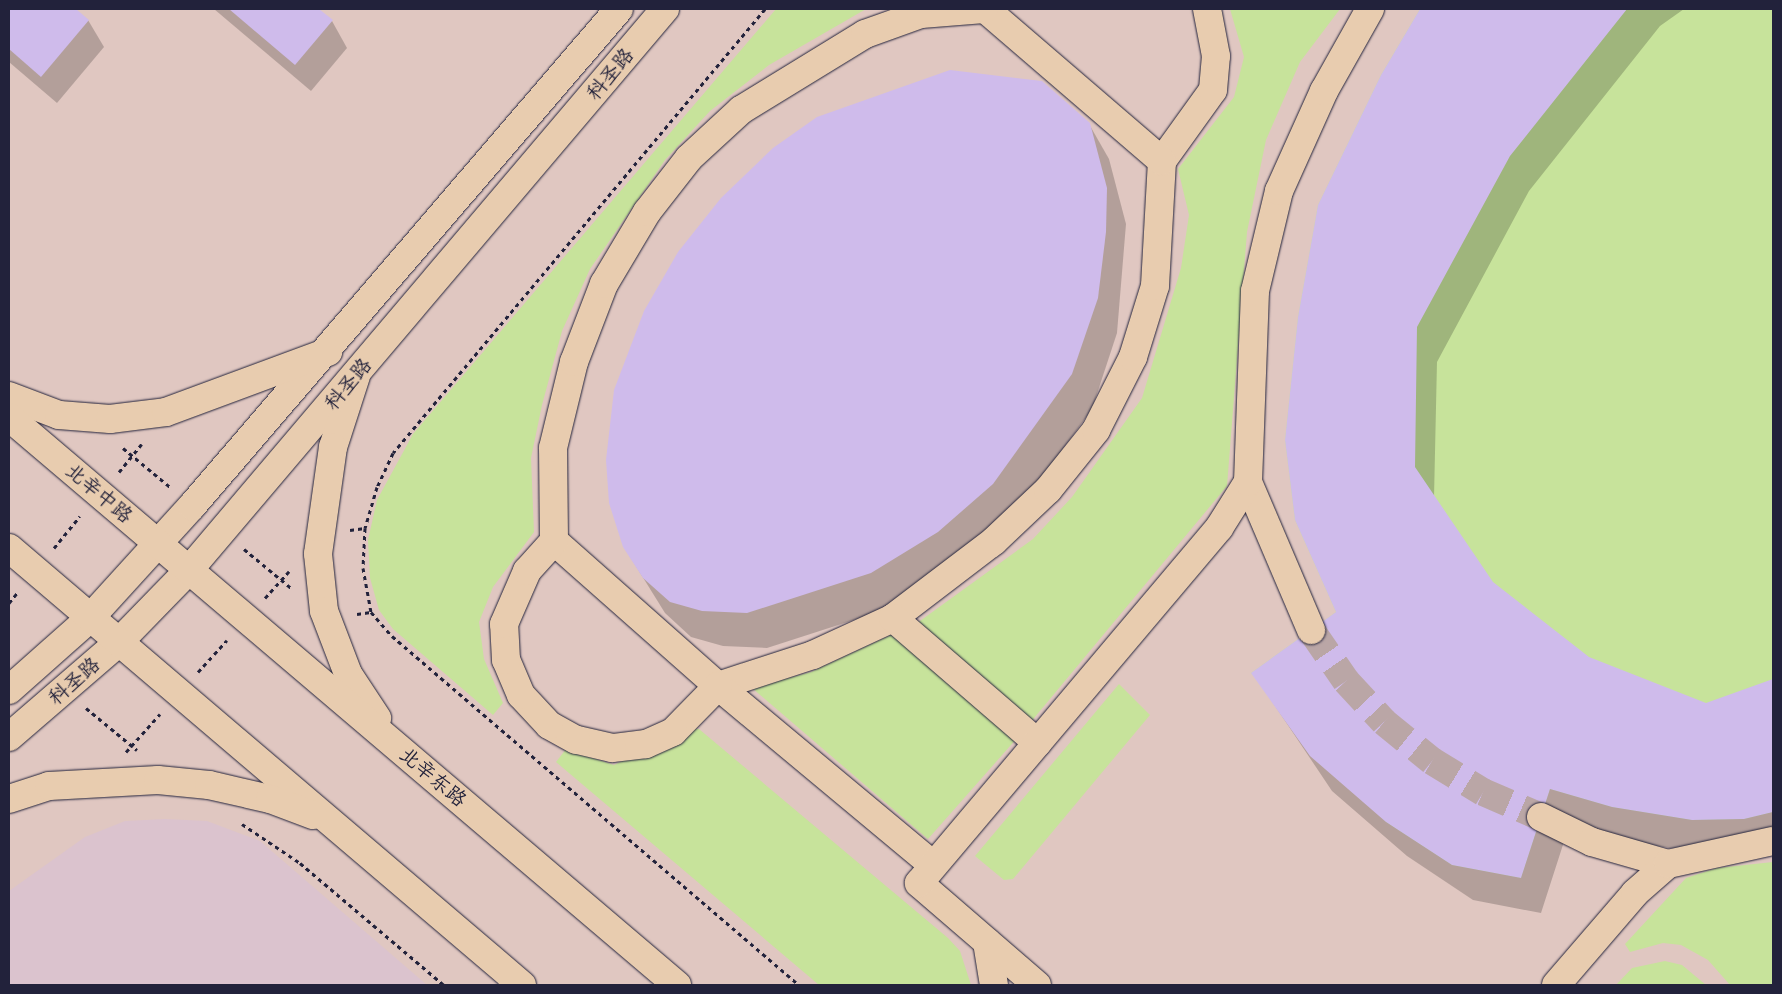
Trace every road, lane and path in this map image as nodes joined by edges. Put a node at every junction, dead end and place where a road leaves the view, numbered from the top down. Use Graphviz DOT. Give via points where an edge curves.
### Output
graph roads {
  1 [pos="618,9"];
  2 [pos="665,9"];
  3 [pos="765,9"];
  4 [pos="984,9"];
  5 [pos="1207,9"];
  6 [pos="1370,9"];
  7 [pos="1162,161"];
  8 [pos="328,352"];
  9 [pos="356,376"];
  10 [pos="9,396"];
  11 [pos="9,417"];
  12 [pos="1248,482"];
  13 [pos="365,528"];
  14 [pos="320,534"];
  15 [pos="554,541"];
  16 [pos="158,544"];
  17 [pos="9,548"];
  18 [pos="189,570"];
  19 [pos="90,618"];
  20 [pos="246,618"];
  21 [pos="893,618"];
  22 [pos="1311,630"];
  23 [pos="119,642"];
  24 [pos="718,686"];
  25 [pos="64,689"];
  26 [pos="9,690"];
  27 [pos="179,693"];
  28 [pos="9,737"];
  29 [pos="392,742"];
  30 [pos="1038,743"];
  31 [pos="132,746"];
  32 [pos="139,752"];
  33 [pos="100,780"];
  34 [pos="9,799"];
  35 [pos="1541,817"];
  36 [pos="237,820"];
  37 [pos="330,822"];
  38 [pos="1773,841"];
  39 [pos="1668,864"];
  40 [pos="933,865"];
  41 [pos="987,942"];
  42 [pos="444,985"];
  43 [pos="522,985"];
  44 [pos="677,985"];
  45 [pos="799,985"];
  46 [pos="994,985"];
  47 [pos="1037,985"];
  48 [pos="1556,985"];
  1 -- 8 [label="main road, 科圣路"];
  2 -- 9 [label="main road, 科圣路"];
  3 -- 13 [label="path" via="394,453 377,487"];
  4 -- 7 [label="main road"];
  4 -- 15 [label="main road" via="921,14 865,34 741,110 689,158 647,212 604,284 574,362 553,448"];
  5 -- 7 [label="main road" via="1216,56 1213,90"];
  6 -- 12 [label="main road" via="1324,91 1279,192 1256,291"];
  7 -- 21 [label="main road" via="1155,286 1133,357 1096,430 1048,490 994,541"];
  8 -- 10 [label="main road" via="166,412 119,418 59,415"];
  8 -- 16 [label="main road, 科圣路"];
  9 -- 14 [label="main road" via="333,447"];
  9 -- 18 [label="main road, 科圣路"];
  11 -- 16 [label="main road, 北辛中路"];
  12 -- 22 [label="main road"];
  12 -- 30 [label="main road" via="1219,528"];
  13 -- 14 [label="path"];
  13 -- 45 [label="path" via="365,589 371,612 392,636"];
  14 -- 20 [label="path"];
  14 -- 29 [label="main road" via="324,611 348,674"];
  15 -- 24 [label="main road"];
  15 -- 24 [label="main road" via="527,571 504,624 506,660 521,696 549,725 576,740 612,748 646,744 673,732"];
  16 -- 18 [label="main road, 北辛中路"];
  16 -- 19 [label="main road, 科圣路"];
  17 -- 19 [label="main road"];
  18 -- 20 [label="main road, 北辛东路"];
  18 -- 23 [label="main road, 科圣路"];
  19 -- 23 [label="main road"];
  19 -- 26 [label="main road, 科圣路"];
  20 -- 27 [label="path"];
  20 -- 29 [label="main road, 北辛东路"];
  21 -- 24 [label="main road" via="813,655"];
  21 -- 30 [label="main road"];
  23 -- 25 [label="main road, 科圣路"];
  23 -- 27 [label="main road"];
  24 -- 40 [label="main road"];
  25 -- 28 [label="main road, 科圣路"];
  25 -- 31 [label="path"];
  27 -- 31 [label="path"];
  27 -- 37 [label="main road"];
  29 -- 44 [label="main road, 北辛东路"];
  30 -- 40 [label="main road"];
  31 -- 32 [label="path"];
  31 -- 33 [label="path"];
  33 -- 34 [label="main road" via="49,786"];
  33 -- 37 [label="main road" via="209,786 270,799"];
  35 -- 39 [label="main road" via="1592,842"];
  36 -- 42 [label="path" via="300,863"];
  37 -- 43 [label="main road"];
  38 -- 39 [label="main road"];
  39 -- 48 [label="main road" via="1635,893"];
  40 -- 41 [label="main road" via="919,883"];
  41 -- 46 [label="main road"];
  41 -- 47 [label="main road"];
}
